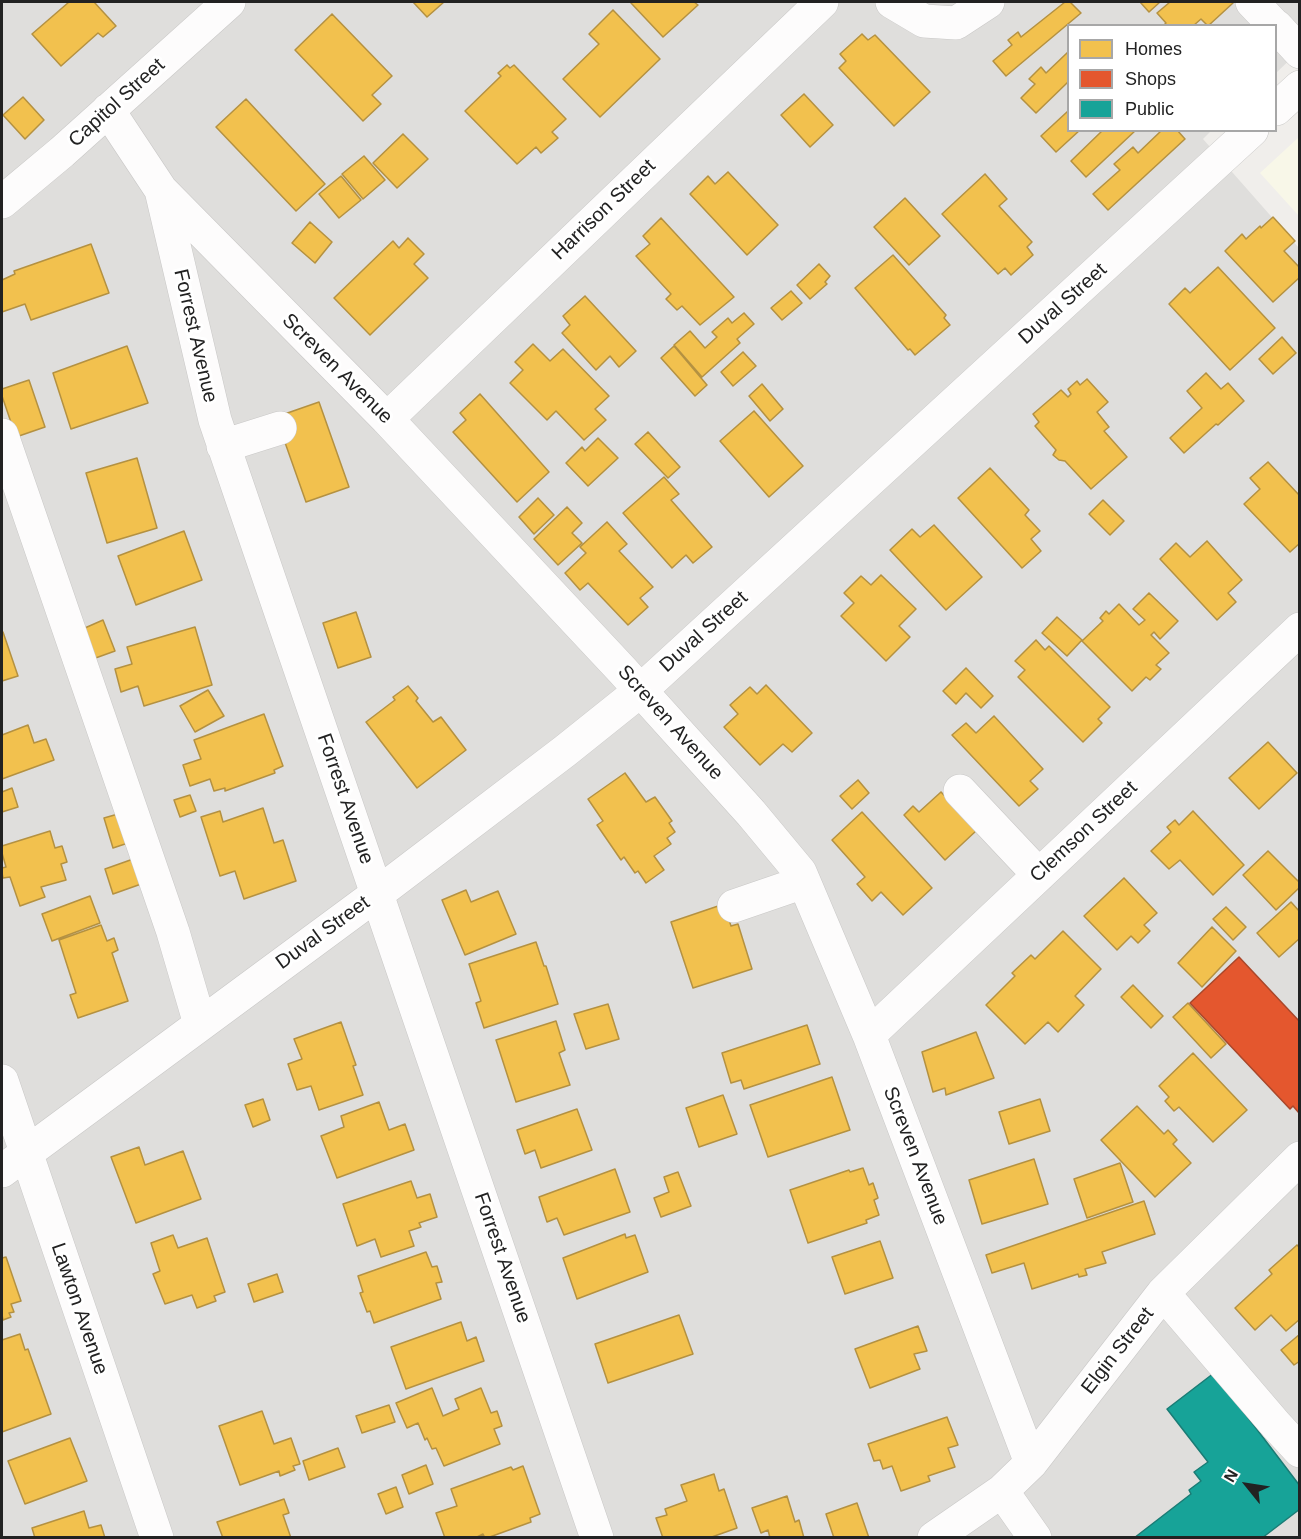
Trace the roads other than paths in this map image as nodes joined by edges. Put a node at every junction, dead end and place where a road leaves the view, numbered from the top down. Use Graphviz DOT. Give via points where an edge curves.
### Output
graph roads {
  1 [pos="230,2"];
  2 [pos="822,2"];
  3 [pos="892,2"];
  4 [pos="988,2"];
  5 [pos="1252,2"];
  6 [pos="1273,24"];
  7 [pos="1277,28"];
  8 [pos="1299,52"];
  9 [pos="1299,87"];
  10 [pos="1277,107"];
  11 [pos="108,110"];
  12 [pos="1250,132"];
  13 [pos="160,190"];
  14 [pos="2,202"];
  15 [pos="387,419"];
  16 [pos="280,428"];
  17 [pos="2,435"];
  18 [pos="223,446"];
  19 [pos="1299,629"];
  20 [pos="640,691"];
  21 [pos="960,791"];
  22 [pos="1039,875"];
  23 [pos="804,882"];
  24 [pos="376,894"];
  25 [pos="734,906"];
  26 [pos="200,1024"];
  27 [pos="869,1035"];
  28 [pos="2,1081"];
  29 [pos="1299,1158"];
  30 [pos="14,1162"];
  31 [pos="1163,1293"];
  32 [pos="1299,1451"];
  33 [pos="1031,1463"];
  34 [pos="1002,1491"];
  35 [pos="157,1538"];
  36 [pos="597,1538"];
  37 [pos="934,1538"];
  38 [pos="1035,1538"];
  1 -- 11 [label="street, Capitol Street"];
  2 -- 15 [label="street, Harrison Street"];
  3 -- 4 [label="street" via="924,21 956,23"];
  5 -- 6 [label="street"];
  7 -- 8 [label="street"];
  9 -- 10 [label="street"];
  11 -- 13 [label="street, Screven Avenue"];
  11 -- 14 [label="street, Capitol Street"];
  12 -- 20 [label="street, Duval Street"];
  13 -- 15 [label="street, Screven Avenue"];
  13 -- 18 [label="street, Forrest Avenue"];
  15 -- 20 [label="street, Screven Avenue"];
  16 -- 18 [label="street"];
  17 -- 26 [label="street" via="173,932"];
  18 -- 24 [label="street, Forrest Avenue"];
  19 -- 22 [label="street, Clemson Street"];
  20 -- 23 [label="street, Screven Avenue" via="751,813"];
  20 -- 24 [label="street, Duval Street"];
  21 -- 22 [label="street"];
  22 -- 27 [label="street, Clemson Street"];
  23 -- 25 [label="street"];
  23 -- 27 [label="street, Screven Avenue"];
  24 -- 26 [label="street, Duval Street"];
  24 -- 36 [label="street, Forrest Avenue"];
  26 -- 30 [label="street, Duval Street"];
  27 -- 33 [label="street, Screven Avenue"];
  28 -- 30 [label="street, Lawton Avenue"];
  29 -- 31 [label="street, Elgin Street"];
  30 -- 35 [label="street, Lawton Avenue"];
  31 -- 32 [label="street"];
  31 -- 33 [label="street, Elgin Street"];
  33 -- 34 [label="street, Elgin Street"];
  34 -- 37 [label="street, Elgin Street"];
  34 -- 38 [label="street"];
}
